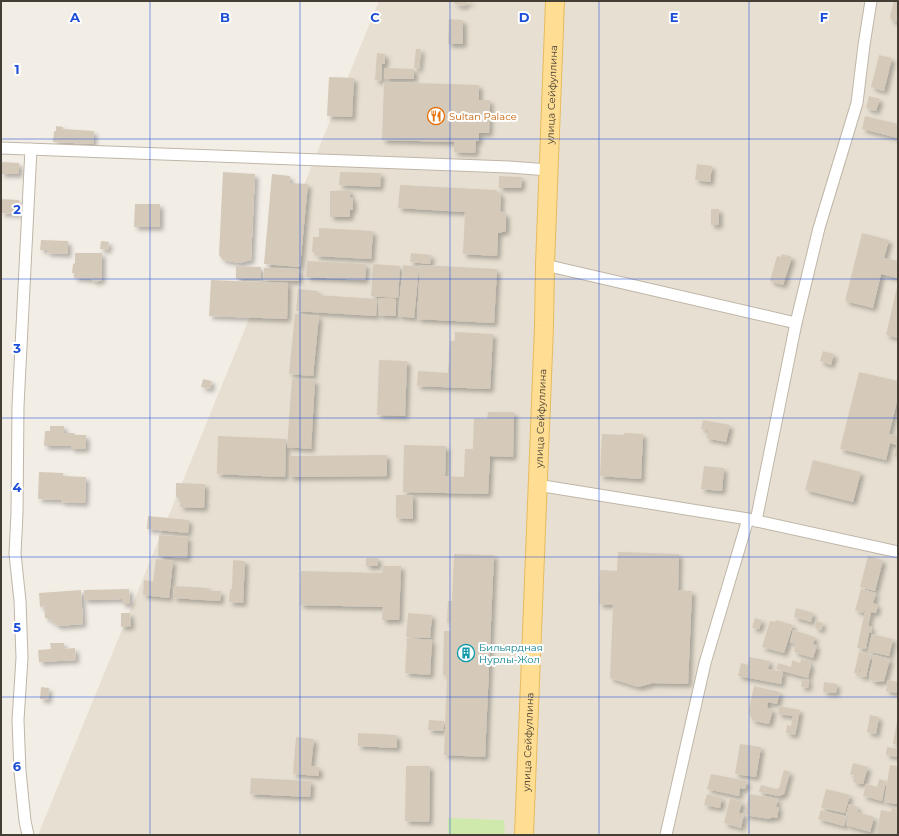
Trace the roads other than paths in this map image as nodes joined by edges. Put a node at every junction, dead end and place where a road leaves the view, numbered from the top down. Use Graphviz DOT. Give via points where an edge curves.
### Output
graph roads {
  1 [pos="555,1"];
  2 [pos="871,1"];
  3 [pos="1,148"];
  4 [pos="31,149"];
  5 [pos="549,170"];
  6 [pos="545,265"];
  7 [pos="796,323"];
  8 [pos="537,485"];
  9 [pos="752,520"];
  10 [pos="898,552"];
  11 [pos="28,835"];
  12 [pos="524,835"];
  13 [pos="666,835"];
  1 -- 5 [label="main road, улица Сейфуллина"];
  2 -- 7 [label="street" via="857,103 819,228"];
  3 -- 4 [label="street"];
  4 -- 5 [label="street"];
  4 -- 11 [label="street" via="18,399 15,554 22,658 18,720 20,771"];
  5 -- 6 [label="main road, улица Сейфуллина"];
  6 -- 7 [label="street"];
  6 -- 8 [label="main road, улица Сейфуллина"];
  7 -- 9 [label="street"];
  8 -- 9 [label="street"];
  8 -- 12 [label="main road, улица Сейфуллина"];
  9 -- 10 [label="street"];
  9 -- 13 [label="street" via="705,663"];
}
